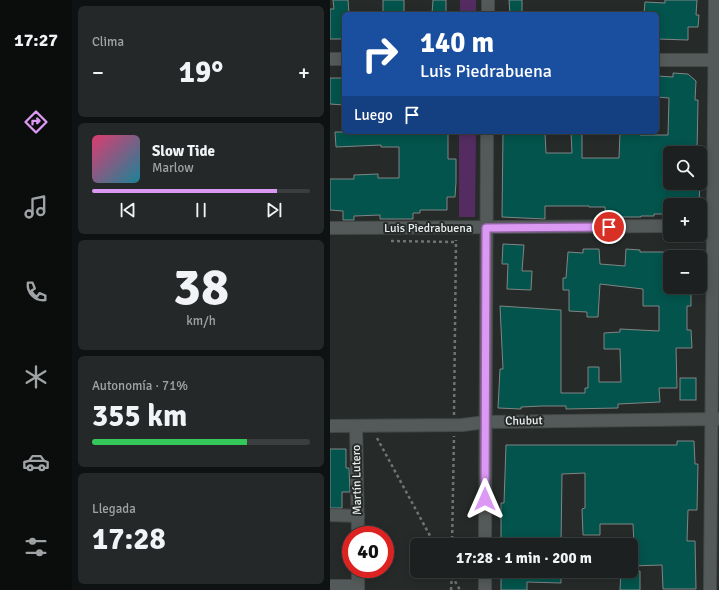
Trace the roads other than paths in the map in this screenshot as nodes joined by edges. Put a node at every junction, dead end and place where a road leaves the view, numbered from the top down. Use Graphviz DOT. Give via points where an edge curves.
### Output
graph roads {
  1 [pos="488,0"];
  2 [pos="715,0"];
  3 [pos="488,12"];
  4 [pos="330,59"];
  5 [pos="342,59"];
  6 [pos="659,60"];
  7 [pos="717,60"];
  8 [pos="488,134"];
  9 [pos="710,225"];
  10 [pos="663,226"];
  11 [pos="330,228"];
  12 [pos="486,228"];
  13 [pos="715,419"];
  14 [pos="486,422"];
  15 [pos="330,426"];
  16 [pos="356,426"];
  17 [pos="330,515"];
  18 [pos="358,516"];
  19 [pos="358,526"];
  20 [pos="485,538"];
  21 [pos="485,578"];
  22 [pos="330,586"];
  23 [pos="358,588"];
  24 [pos="485,590"];
  25 [pos="710,590"];
  1 -- 3 [label="street"];
  2 -- 7 [label="street"];
  4 -- 5 [label="street"];
  6 -- 7 [label="street"];
  7 -- 9 [label="street"];
  8 -- 12 [label="street"];
  9 -- 13 [label="street"];
  10 -- 12 [label="street, Luis Piedrabuena"];
  11 -- 12 [label="street, Luis Piedrabuena"];
  12 -- 14 [label="street"];
  13 -- 14 [label="street, Chubut"];
  13 -- 25 [label="street"];
  14 -- 16 [label="street, Chubut" via="454,430"];
  14 -- 20 [label="street"];
  15 -- 16 [label="street, Chubut"];
  16 -- 18 [label="street, Martín Lutero"];
  17 -- 18 [label="street"];
  18 -- 19 [label="street, Martín Lutero"];
  21 -- 24 [label="street"];
  22 -- 23 [label="street"];
}
